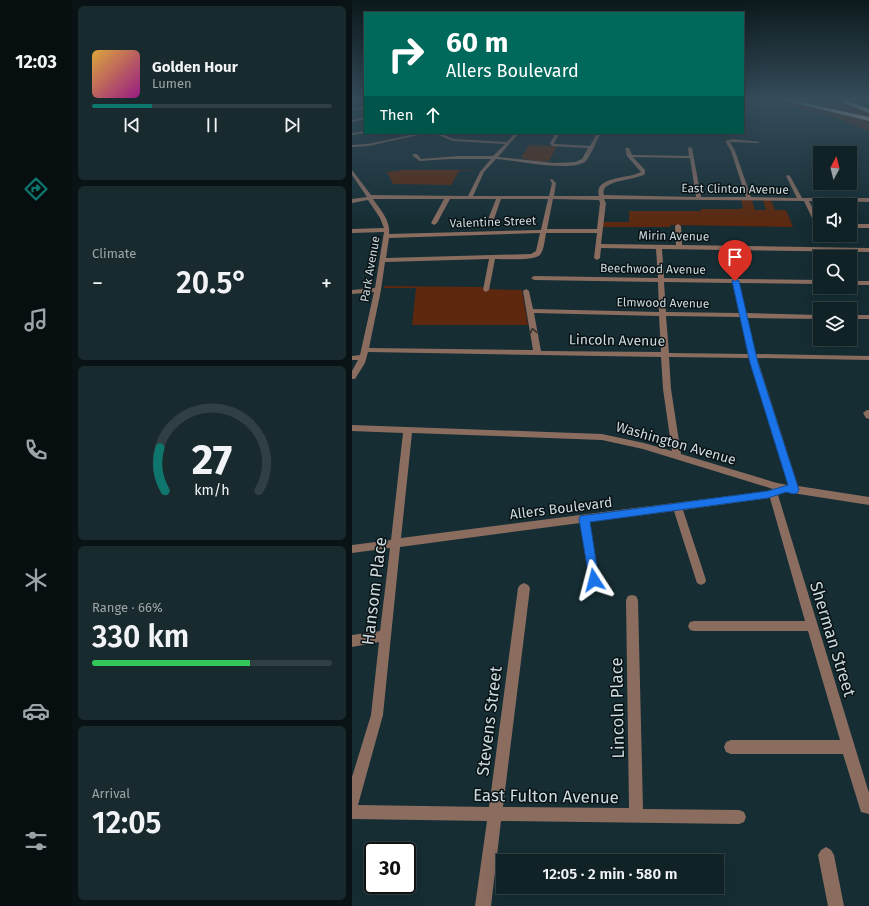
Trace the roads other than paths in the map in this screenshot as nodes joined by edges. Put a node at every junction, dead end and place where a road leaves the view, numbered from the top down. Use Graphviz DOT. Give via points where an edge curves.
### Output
graph roads {
  1 [pos="386,141"];
  2 [pos="471,141"];
  3 [pos="511,141"];
  4 [pos="553,141"];
  5 [pos="594,141"];
  6 [pos="727,141"];
  7 [pos="749,141"];
  8 [pos="758,142"];
  9 [pos="509,144"];
  10 [pos="352,146"];
  11 [pos="590,147"];
  12 [pos="690,148"];
  13 [pos="627,149"];
  14 [pos="415,155"];
  15 [pos="630,156"];
  16 [pos="691,157"];
  17 [pos="494,158"];
  18 [pos="353,174"];
  19 [pos="788,176"];
  20 [pos="552,180"];
  21 [pos="369,197"];
  22 [pos="448,197"];
  23 [pos="470,197"];
  24 [pos="499,198"];
  25 [pos="551,198"];
  26 [pos="601,198"];
  27 [pos="700,198"];
  28 [pos="749,199"];
  29 [pos="803,199"];
  30 [pos="869,200"];
  31 [pos="352,201"];
  32 [pos="813,215"];
  33 [pos="490,222"];
  34 [pos="434,223"];
  35 [pos="678,226"];
  36 [pos="857,226"];
  37 [pos="869,226"];
  38 [pos="352,231"];
  39 [pos="544,231"];
  40 [pos="600,231"];
  41 [pos="387,233"];
  42 [pos="598,246"];
  43 [pos="659,247"];
  44 [pos="680,248"];
  45 [pos="728,248"];
  46 [pos="869,250"];
  47 [pos="492,257"];
  48 [pos="597,258"];
  49 [pos="383,260"];
  50 [pos="534,278"];
  51 [pos="661,280"];
  52 [pos="735,281"];
  53 [pos="813,282"];
  54 [pos="857,283"];
  55 [pos="869,283"];
  56 [pos="378,290"];
  57 [pos="486,290"];
  58 [pos="526,291"];
  59 [pos="352,292"];
  60 [pos="529,311"];
  61 [pos="662,314"];
  62 [pos="743,315"];
  63 [pos="813,317"];
  64 [pos="857,317"];
  65 [pos="869,318"];
  66 [pos="365,350"];
  67 [pos="537,351"];
  68 [pos="665,354"];
  69 [pos="752,356"];
  70 [pos="352,358"];
  71 [pos="363,358"];
  72 [pos="869,358"];
  73 [pos="352,377"];
  74 [pos="869,412"];
  75 [pos="869,416"];
  76 [pos="352,428"];
  77 [pos="408,430"];
  78 [pos="677,456"];
  79 [pos="790,489"];
  80 [pos="773,493"];
  81 [pos="869,501"];
  82 [pos="677,506"];
  83 [pos="584,519"];
  84 [pos="396,544"];
  85 [pos="352,549"];
  86 [pos="594,580"];
  87 [pos="701,580"];
  88 [pos="524,588"];
  89 [pos="632,600"];
  90 [pos="694,626"];
  91 [pos="812,626"];
  92 [pos="385,636"];
  93 [pos="352,641"];
  94 [pos="731,747"];
  95 [pos="848,747"];
  96 [pos="352,800"];
  97 [pos="867,807"];
  98 [pos="352,812"];
  99 [pos="495,814"];
  100 [pos="636,815"];
  101 [pos="739,817"];
  102 [pos="826,855"];
  103 [pos="484,906"];
  104 [pos="836,906"];
  1 -- 10 [label="street"];
  2 -- 9 [label="street"];
  3 -- 9 [label="street"];
  4 -- 11 [label="street" via="554,145"];
  5 -- 11 [label="street"];
  6 -- 28 [label="street" via="734,151"];
  7 -- 8 [label="street"];
  9 -- 17 [label="street"];
  11 -- 17 [label="street" via="584,160 574,163 538,163"];
  12 -- 16 [label="street"];
  13 -- 15 [label="street"];
  14 -- 17 [label="street" via="420,160 456,157"];
  15 -- 16 [label="street"];
  15 -- 26 [label="street" via="643,173 604,184 600,188"];
  16 -- 27 [label="street"];
  17 -- 23 [label="street" via="482,172"];
  18 -- 21 [label="street, Park Avenue"];
  19 -- 29 [label="street"];
  20 -- 25 [label="street" via="554,183"];
  21 -- 22 [label="street"];
  21 -- 31 [label="street"];
  21 -- 41 [label="street, Park Avenue" via="383,218"];
  22 -- 23 [label="street"];
  22 -- 34 [label="street"];
  23 -- 24 [label="street"];
  24 -- 25 [label="street"];
  24 -- 33 [label="street"];
  25 -- 26 [label="street, East Clinton Avenue"];
  25 -- 39 [label="street"];
  26 -- 27 [label="street, East Clinton Avenue"];
  26 -- 40 [label="street" via="603,202"];
  27 -- 28 [label="street, East Clinton Avenue"];
  28 -- 29 [label="street, East Clinton Avenue"];
  29 -- 30 [label="street, East Clinton Avenue"];
  29 -- 32 [label="street"];
  35 -- 44 [label="street"];
  36 -- 37 [label="street"];
  38 -- 41 [label="street, Valentine Street"];
  39 -- 40 [label="street, Valentine Street"];
  39 -- 41 [label="street, Valentine Street"];
  39 -- 47 [label="street" via="537,254"];
  40 -- 42 [label="street"];
  41 -- 49 [label="street, Park Avenue"];
  42 -- 43 [label="street, Mirin Avenue"];
  42 -- 48 [label="street"];
  43 -- 44 [label="street, Mirin Avenue"];
  43 -- 51 [label="street"];
  44 -- 45 [label="street, Mirin Avenue"];
  45 -- 46 [label="street, Mirin Avenue"];
  45 -- 52 [label="street"];
  47 -- 49 [label="street"];
  47 -- 57 [label="street"];
  49 -- 56 [label="street, Park Avenue"];
  50 -- 51 [label="street, Beechwood Avenue"];
  51 -- 52 [label="street, Beechwood Avenue"];
  51 -- 61 [label="street"];
  52 -- 53 [label="street, Beechwood Avenue"];
  52 -- 62 [label="street"];
  54 -- 55 [label="street"];
  56 -- 59 [label="street"];
  56 -- 66 [label="street, Park Avenue"];
  58 -- 60 [label="street"];
  60 -- 61 [label="street, Elmwood Avenue"];
  67 -- 60 [label="street, one-way"];
  61 -- 62 [label="street, Elmwood Avenue"];
  61 -- 68 [label="street"];
  62 -- 63 [label="street, Elmwood Avenue"];
  62 -- 69 [label="street"];
  64 -- 65 [label="street"];
  66 -- 67 [label="street, Lincoln Avenue"];
  66 -- 71 [label="street, Park Avenue"];
  67 -- 68 [label="street, Lincoln Avenue"];
  68 -- 69 [label="street, Lincoln Avenue"];
  68 -- 78 [label="street" via="667,389"];
  69 -- 72 [label="street, Lincoln Avenue"];
  69 -- 79 [label="street"];
  70 -- 71 [label="street"];
  71 -- 73 [label="street, Park Avenue"];
  74 -- 75 [label="street"];
  76 -- 77 [label="street, Washington Avenue"];
  77 -- 78 [label="street, Washington Avenue" via="602,436"];
  77 -- 84 [label="street, Hansom Place"];
  78 -- 79 [label="street, Washington Avenue"];
  79 -- 80 [label="street"];
  79 -- 81 [label="street, Washington Avenue"];
  80 -- 82 [label="street, Allers Boulevard"];
  80 -- 91 [label="street, Sherman Street"];
  82 -- 83 [label="street, Allers Boulevard"];
  82 -- 87 [label="street"];
  83 -- 84 [label="street, Allers Boulevard"];
  83 -- 86 [label="street"];
  84 -- 85 [label="street, Allers Boulevard"];
  84 -- 92 [label="street, Hansom Place"];
  88 -- 99 [label="street, Stevens Street"];
  89 -- 100 [label="street, Lincoln Place"];
  90 -- 91 [label="street"];
  91 -- 95 [label="street, Sherman Street"];
  92 -- 93 [label="street"];
  92 -- 96 [label="street, Hansom Place" via="377,715"];
  94 -- 95 [label="street"];
  95 -- 97 [label="street, Sherman Street"];
  98 -- 99 [label="street, East Fulton Avenue"];
  99 -- 100 [label="street, East Fulton Avenue"];
  99 -- 103 [label="street, Stevens Street"];
  100 -- 101 [label="street, East Fulton Avenue"];
  102 -- 104 [label="street"];
}
